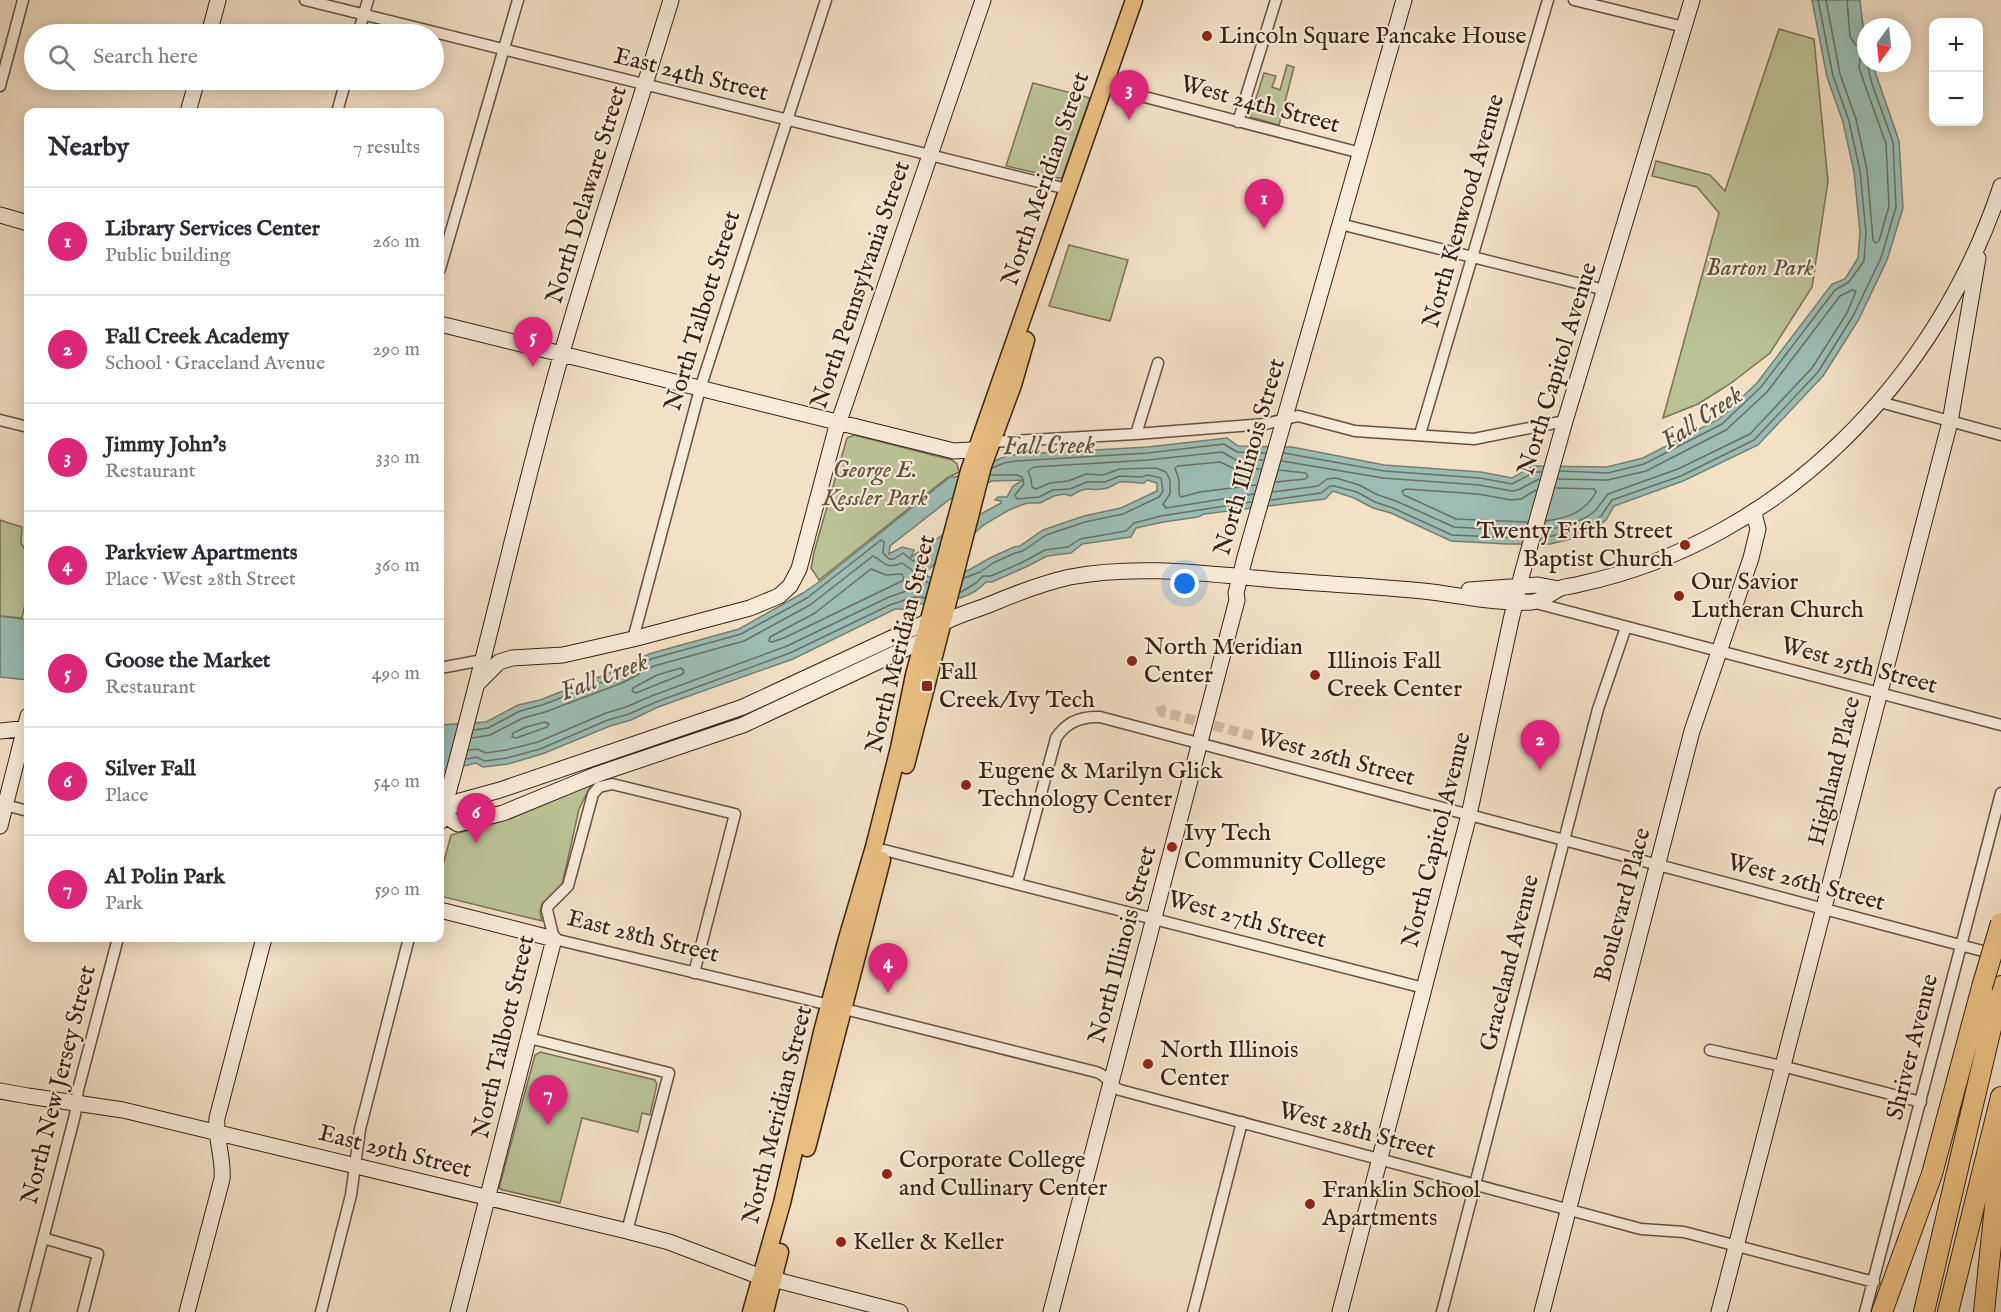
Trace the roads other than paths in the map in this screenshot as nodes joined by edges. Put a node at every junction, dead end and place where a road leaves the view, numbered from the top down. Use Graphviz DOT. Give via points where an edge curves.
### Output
graph roads {
  1 [pos="22,0"];
  2 [pos="218,0"];
  3 [pos="305,0"];
  4 [pos="368,0"];
  5 [pos="518,0"];
  6 [pos="671,0"];
  7 [pos="826,0"];
  8 [pos="983,0"];
  9 [pos="1134,0"];
  10 [pos="1145,0"];
  11 [pos="1276,0"];
  12 [pos="1404,0"];
  13 [pos="1548,0"];
  14 [pos="1574,0"];
  15 [pos="1692,0"];
  16 [pos="364,15"];
  17 [pos="212,24"];
  18 [pos="361,24"];
  19 [pos="400,24"];
  20 [pos="1684,27"];
  21 [pos="444,35"];
  22 [pos="503,50"];
  23 [pos="645,85"];
  24 [pos="0,86"];
  25 [pos="1114,89"];
  26 [pos="194,90"];
  27 [pos="343,90"];
  28 [pos="189,108"];
  29 [pos="338,108"];
  30 [pos="787,120"];
  31 [pos="1238,122"];
  32 [pos="1360,153"];
  33 [pos="929,155"];
  34 [pos="2001,186"];
  35 [pos="1067,189"];
  36 [pos="0,216"];
  37 [pos="24,222"];
  38 [pos="1340,224"];
  39 [pos="1981,239"];
  40 [pos="444,254"];
  41 [pos="1472,257"];
  42 [pos="1605,290"];
  43 [pos="444,325"];
  44 [pos="561,355"];
  45 [pos="1158,363"];
  46 [pos="700,389"];
  47 [pos="1880,402"];
  48 [pos="0,420"];
  49 [pos="1565,421"];
  50 [pos="1950,422"];
  51 [pos="838,423"];
  52 [pos="24,426"];
  53 [pos="1282,426"];
  54 [pos="1136,434"];
  55 [pos="1420,435"];
  56 [pos="2001,435"];
  57 [pos="985,445"];
  58 [pos="1754,513"];
  59 [pos="1240,577"];
  60 [pos="1559,589"];
  61 [pos="1517,594"];
  62 [pos="1532,602"];
  63 [pos="939,614"];
  64 [pos="1626,627"];
  65 [pos="489,633"];
  66 [pos="633,639"];
  67 [pos="924,640"];
  68 [pos="1718,651"];
  69 [pos="512,658"];
  70 [pos="483,660"];
  71 [pos="444,667"];
  72 [pos="477,687"];
  73 [pos="1878,693"];
  74 [pos="2001,725"];
  75 [pos="24,727"];
  76 [pos="0,731"];
  77 [pos="24,740"];
  78 [pos="1200,743"];
  79 [pos="2001,793"];
  80 [pos="444,804"];
  81 [pos="5,805"];
  82 [pos="24,810"];
  83 [pos="444,814"];
  84 [pos="1469,815"];
  85 [pos="444,819"];
  86 [pos="0,826"];
  87 [pos="1564,840"];
  88 [pos="884,850"];
  89 [pos="1656,865"];
  90 [pos="1017,883"];
  91 [pos="1823,909"];
  92 [pos="444,911"];
  93 [pos="1153,917"];
  94 [pos="2001,922"];
  95 [pos="554,939"];
  96 [pos="117,942"];
  97 [pos="263,942"];
  98 [pos="408,942"];
  99 [pos="1960,945"];
  100 [pos="2001,956"];
  101 [pos="694,973"];
  102 [pos="1424,988"];
  103 [pos="1994,988"];
  104 [pos="836,1007"];
  105 [pos="529,1038"];
  106 [pos="1710,1050"];
  107 [pos="1782,1066"];
  108 [pos="1111,1082"];
  109 [pos="0,1090"];
  110 [pos="2001,1097"];
  111 [pos="77,1102"];
  112 [pos="1921,1102"];
  113 [pos="1242,1122"];
  114 [pos="217,1132"];
  115 [pos="2001,1149"];
  116 [pos="1381,1159"];
  117 [pos="355,1165"];
  118 [pos="1475,1184"];
  119 [pos="488,1198"];
  120 [pos="1569,1209"];
  121 [pos="627,1231"];
  122 [pos="43,1238"];
  123 [pos="1736,1246"];
  124 [pos="767,1278"];
  125 [pos="1874,1282"];
  126 [pos="24,1312"];
  127 [pos="83,1312"];
  128 [pos="187,1312"];
  129 [pos="321,1312"];
  130 [pos="458,1312"];
  131 [pos="751,1312"];
  132 [pos="765,1312"];
  133 [pos="900,1312"];
  134 [pos="1050,1312"];
  135 [pos="1193,1312"];
  136 [pos="1340,1312"];
  137 [pos="1442,1312"];
  138 [pos="1542,1312"];
  139 [pos="1719,1312"];
  140 [pos="1865,1312"];
  141 [pos="1882,1312"];
  142 [pos="1924,1312"];
  143 [pos="1948,1312"];
  144 [pos="1984,1312"];
  1 -- 24 [label="street"];
  2 -- 17 [label="main road"];
  3 -- 16 [label="street, East 24th Street"];
  4 -- 16 [label="street"];
  5 -- 22 [label="street"];
  6 -- 23 [label="main road, North Delaware Street"];
  7 -- 30 [label="street, North Talbott Street"];
  8 -- 33 [label="main road, North Pennsylvania Street"];
  9 -- 35 [label="main road, North Meridian Street"];
  10 -- 25 [label="main road, North Meridian Street"];
  11 -- 31 [label="street"];
  12 -- 32 [label="main road, North Illinois Street"];
  13 -- 41 [label="street, North Kenwood Avenue"];
  14 -- 20 [label="street"];
  15 -- 20 [label="main road, North Capitol Avenue"];
  16 -- 18 [label="street"];
  16 -- 19 [label="street, East 24th Street"];
  20 -- 42 [label="main road, North Capitol Avenue"];
  21 -- 22 [label="street, East 24th Street"];
  22 -- 23 [label="street, East 24th Street"];
  22 -- 40 [label="street"];
  23 -- 30 [label="street, East 24th Street"];
  23 -- 44 [label="main road, North Delaware Street"];
  25 -- 31 [label="street, West 24th Street"];
  25 -- 57 [label="main road, North Meridian Street" via="1030,324 1013,385"];
  26 -- 28 [label="main road"];
  27 -- 29 [label="street"];
  30 -- 33 [label="street, East 24th Street"];
  30 -- 46 [label="street, North Talbott Street"];
  31 -- 32 [label="street, West 24th Street"];
  32 -- 38 [label="main road, North Illinois Street"];
  33 -- 35 [label="street, East 24th Street"];
  33 -- 51 [label="main road, North Pennsylvania Street"];
  34 -- 39 [label="main road"];
  35 -- 57 [label="main road, North Meridian Street"];
  36 -- 37 [label="main road"];
  38 -- 41 [label="street"];
  38 -- 53 [label="main road, North Illinois Street"];
  39 -- 47 [label="main road" via="1945,311"];
  39 -- 50 [label="main road, Highland Place"];
  41 -- 42 [label="street"];
  41 -- 55 [label="street, North Kenwood Avenue"];
  42 -- 49 [label="main road, North Capitol Avenue"];
  43 -- 44 [label="main road"];
  44 -- 46 [label="main road"];
  44 -- 65 [label="main road, North Delaware Street"];
  45 -- 54 [label="street"];
  46 -- 51 [label="main road"];
  46 -- 66 [label="street, North Talbott Street"];
  47 -- 50 [label="street"];
  47 -- 58 [label="main road" via="1825,458"];
  48 -- 52 [label="street"];
  49 -- 55 [label="street" via="1474,439"];
  49 -- 61 [label="main road, North Capitol Avenue"];
  50 -- 56 [label="street"];
  50 -- 73 [label="main road, Highland Place"];
  51 -- 57 [label="main road" via="959,453"];
  51 -- 66 [label="main road, North Pennsylvania Street" via="800,569 790,586 774,599 750,608"];
  53 -- 54 [label="street"];
  53 -- 55 [label="street" via="1298,416 1355,431"];
  53 -- 59 [label="main road, North Illinois Street"];
  54 -- 57 [label="street" via="1000,440"];
  57 -- 63 [label="main road, North Meridian Street"];
  58 -- 60 [label="main road" via="1664,559"];
  58 -- 68 [label="main road, Boulevard Place" via="1758,530"];
  59 -- 61 [label="main road"];
  59 -- 63 [label="main road" via="1137,570 1081,575"];
  59 -- 78 [label="main road, North Illinois Street"];
  60 -- 61 [label="main road" via="1538,585"];
  60 -- 62 [label="main road"];
  61 -- 62 [label="main road"];
  61 -- 84 [label="main road, North Capitol Avenue"];
  62 -- 64 [label="street, West 25th Street"];
  63 -- 67 [label="main road, North Meridian Street"];
  63 -- 83 [label="main road" via="743,707 460,801"];
  63 -- 88 [label="main road, North Meridian Street"];
  64 -- 68 [label="street, West 25th Street"];
  64 -- 87 [label="street, Graceland Avenue" via="1598,709"];
  65 -- 69 [label="main road" via="494,648"];
  65 -- 70 [label="main road, North Delaware Street"];
  66 -- 69 [label="main road" via="563,655"];
  67 -- 85 [label="main road" via="743,725 598,774 503,813 458,824"];
  67 -- 104 [label="main road, North Meridian Street"];
  68 -- 73 [label="street, West 25th Street"];
  68 -- 89 [label="main road, Boulevard Place"];
  69 -- 72 [label="main road, North Delaware Street" via="499,662"];
  70 -- 71 [label="street"];
  70 -- 72 [label="main road, North Delaware Street"];
  72 -- 80 [label="main road, North Delaware Street"];
  73 -- 74 [label="street, West 25th Street"];
  73 -- 91 [label="main road, Highland Place"];
  75 -- 76 [label="main road"];
  77 -- 81 [label="main road"];
  78 -- 84 [label="street, West 26th Street"];
  78 -- 90 [label="street, West 26th Street" via="1100,717 1084,718 1060,730"];
  78 -- 93 [label="main road, North Illinois Street"];
  79 -- 99 [label="street, Shriver Avenue"];
  81 -- 82 [label="street"];
  81 -- 86 [label="main road"];
  84 -- 87 [label="street, West 26th Street"];
  84 -- 102 [label="main road, North Capitol Avenue"];
  87 -- 89 [label="street, West 26th Street"];
  87 -- 118 [label="street, Graceland Avenue"];
  88 -- 90 [label="street, West 27th Street"];
  88 -- 104 [label="main road, North Meridian Street"];
  89 -- 91 [label="street, West 26th Street"];
  89 -- 120 [label="main road, Boulevard Place"];
  90 -- 93 [label="street, West 27th Street"];
  91 -- 99 [label="street, West 26th Street"];
  91 -- 107 [label="main road, Highland Place"];
  92 -- 95 [label="main road, East 28th Street"];
  93 -- 102 [label="street, West 27th Street"];
  93 -- 108 [label="main road, North Illinois Street"];
  94 -- 103 [label="highway, bridge"];
  95 -- 101 [label="street, East 28th Street"];
  95 -- 101 [label="street, North Talbott Street" via="548,906 568,886 593,794 602,785 612,784 735,814"];
  95 -- 105 [label="main road, North Talbott Street"];
  96 -- 111 [label="street, North New Jersey Street"];
  97 -- 114 [label="main road" via="218,1115"];
  98 -- 117 [label="street" via="360,1130"];
  99 -- 100 [label="street, West 26th Street"];
  99 -- 112 [label="street, Shriver Avenue"];
  101 -- 104 [label="street, East 28th Street"];
  102 -- 116 [label="main road, North Capitol Avenue"];
  103 -- 141 [label="highway"];
  103 -- 142 [label="highway"];
  104 -- 108 [label="street, West 28th Street" via="1102,1074"];
  104 -- 124 [label="main road, North Meridian Street"];
  105 -- 119 [label="main road, North Talbott Street"];
  105 -- 121 [label="street" via="669,1073"];
  106 -- 107 [label="street"];
  107 -- 112 [label="street"];
  107 -- 123 [label="main road, Highland Place"];
  108 -- 113 [label="street, West 28th Street" via="1120,1090"];
  108 -- 134 [label="main road, North Illinois Street"];
  109 -- 111 [label="main road, East 29th Street"];
  110 -- 143 [label="highway"];
  111 -- 114 [label="main road, East 29th Street"];
  111 -- 122 [label="street, North New Jersey Street"];
  112 -- 125 [label="street, Shriver Avenue"];
  113 -- 116 [label="street, West 28th Street"];
  113 -- 135 [label="street"];
  114 -- 117 [label="main road, East 29th Street"];
  114 -- 128 [label="main road" via="222,1179"];
  115 -- 144 [label="highway"];
  116 -- 118 [label="street, West 28th Street"];
  116 -- 136 [label="main road, North Capitol Avenue"];
  117 -- 119 [label="main road, East 29th Street"];
  117 -- 129 [label="street"];
  118 -- 120 [label="street, West 28th Street"];
  118 -- 137 [label="street, Graceland Avenue"];
  119 -- 121 [label="main road, East 29th Street"];
  119 -- 130 [label="main road, North Talbott Street"];
  120 -- 123 [label="street, West 28th Street" via="1641,1229 1677,1231"];
  120 -- 138 [label="main road, Boulevard Place"];
  121 -- 124 [label="main road, East 29th Street"];
  122 -- 126 [label="street, North New Jersey Street"];
  122 -- 127 [label="street" via="98,1254"];
  123 -- 125 [label="street, West 28th Street"];
  123 -- 139 [label="main road, Highland Place"];
  124 -- 131 [label="main road, North Meridian Street"];
  124 -- 132 [label="main road, North Meridian Street"];
  124 -- 133 [label="main road, East 29th Street"];
  125 -- 140 [label="street, Shriver Avenue"];
}
